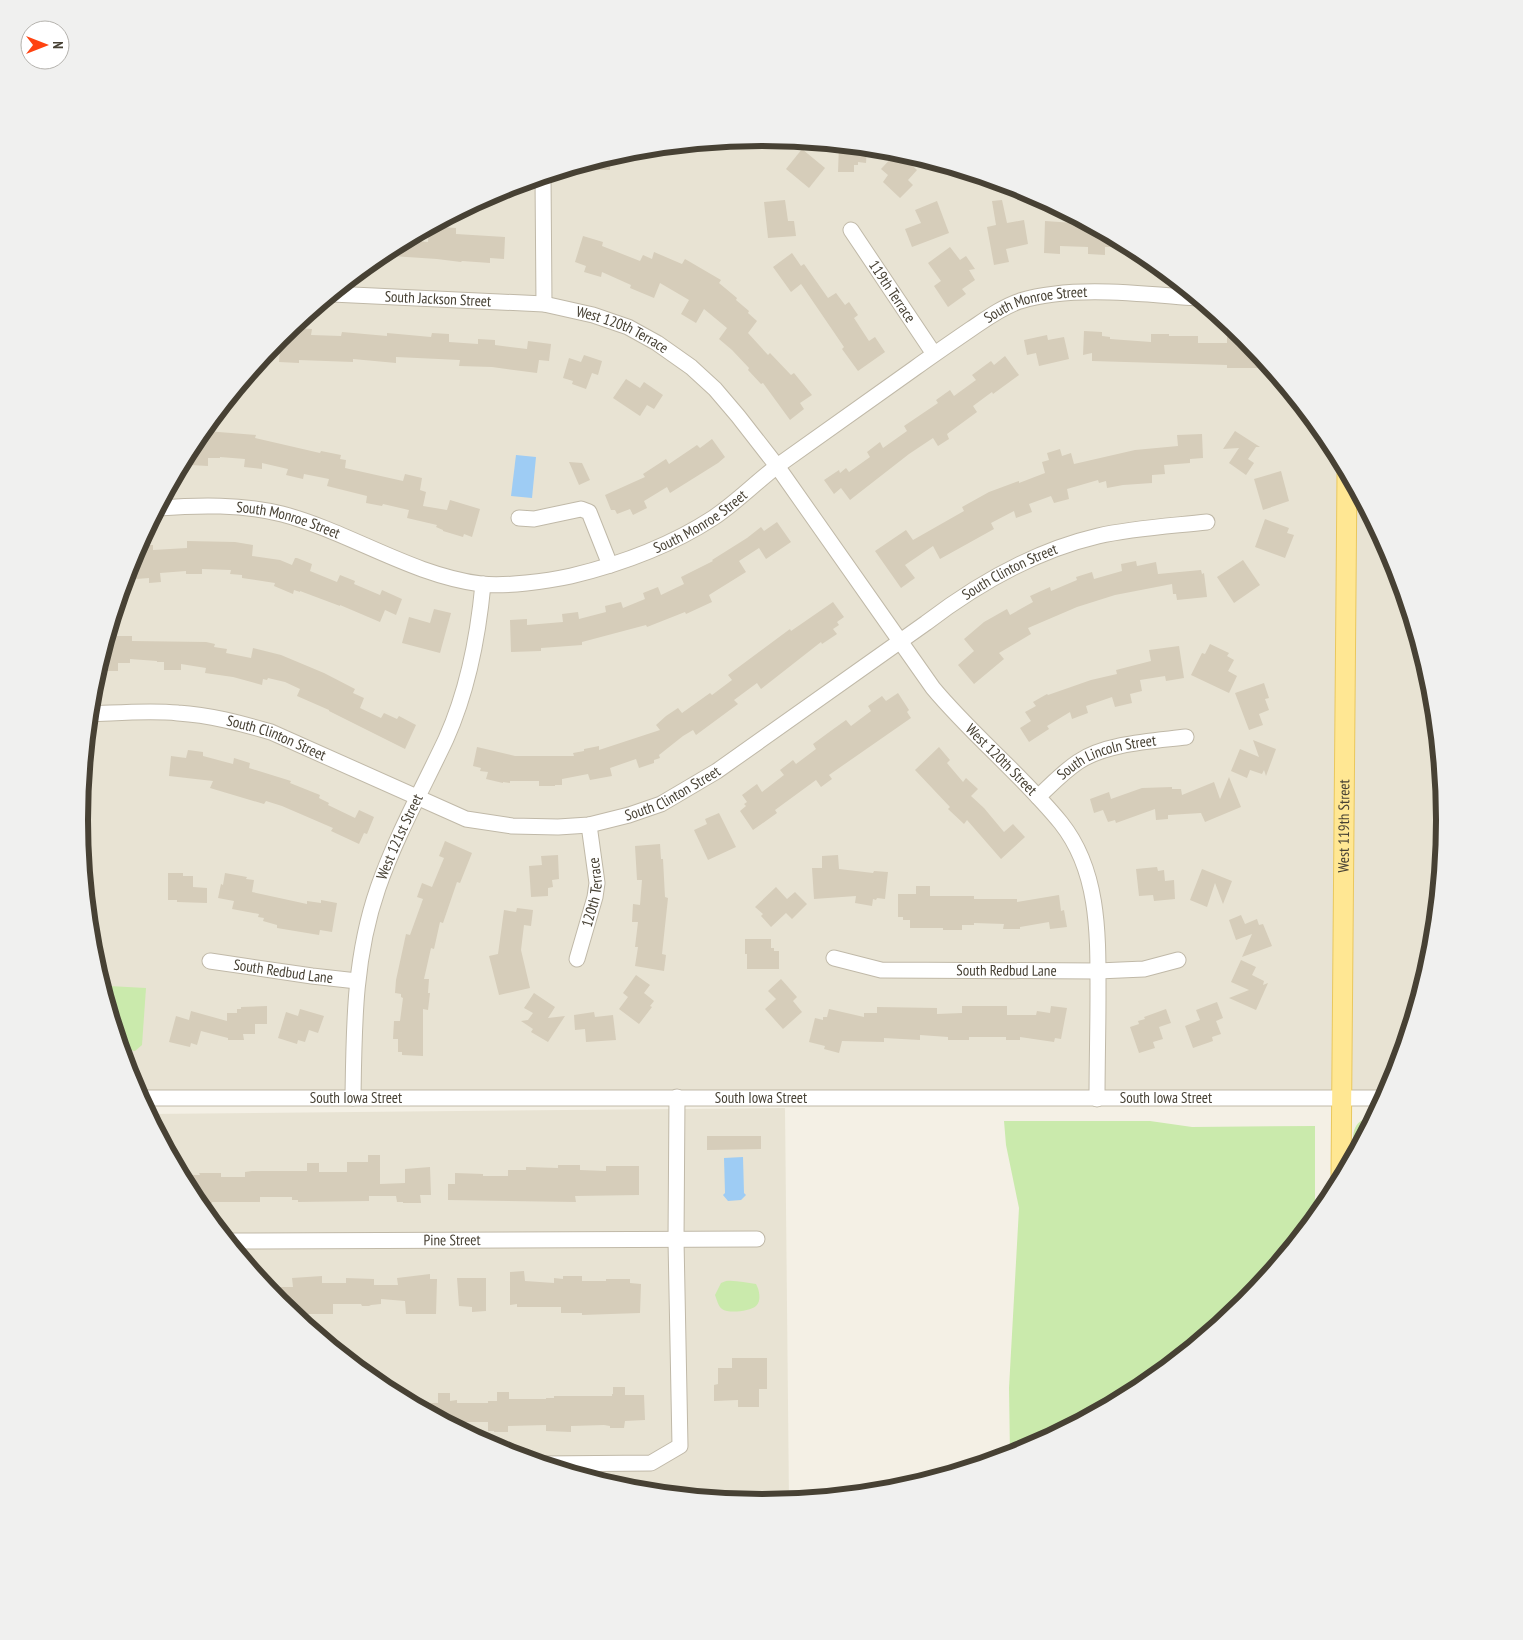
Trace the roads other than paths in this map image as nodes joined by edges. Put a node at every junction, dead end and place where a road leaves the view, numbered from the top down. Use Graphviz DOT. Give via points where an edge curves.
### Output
graph roads {
  1 [pos="544,182"];
  2 [pos="851,230"];
  3 [pos="340,294"];
  4 [pos="1187,297"];
  5 [pos="544,304"];
  6 [pos="934,354"];
  7 [pos="777,466"];
  8 [pos="1347,486"];
  9 [pos="165,508"];
  10 [pos="519,518"];
  11 [pos="1207,522"];
  12 [pos="610,565"];
  13 [pos="483,584"];
  14 [pos="900,642"];
  15 [pos="96,714"];
  16 [pos="1186,737"];
  17 [pos="416,797"];
  18 [pos="1038,797"];
  19 [pos="589,825"];
  20 [pos="834,958"];
  21 [pos="577,959"];
  22 [pos="1178,960"];
  23 [pos="210,962"];
  24 [pos="1098,971"];
  25 [pos="357,981"];
  26 [pos="677,1097"];
  27 [pos="148,1098"];
  28 [pos="353,1098"];
  29 [pos="1097,1098"];
  30 [pos="1341,1098"];
  31 [pos="1375,1098"];
  32 [pos="1341,1163"];
  33 [pos="757,1239"];
  34 [pos="676,1240"];
  35 [pos="237,1242"];
  36 [pos="564,1464"];
  1 -- 5 [label="street"];
  2 -- 6 [label="street, 119th Terrace"];
  3 -- 5 [label="street, South Jackson Street"];
  4 -- 6 [label="street, South Monroe Street" via="1120,292 1040,296 1017,302 993,314"];
  5 -- 7 [label="street, West 120th Terrace" via="602,318 628,327 657,343 715,389"];
  6 -- 7 [label="street, South Monroe Street"];
  7 -- 12 [label="street, South Monroe Street" via="707,522 651,551"];
  7 -- 14 [label="street, West 120th Street"];
  8 -- 30 [label="main road, West 119th Street"];
  9 -- 13 [label="street, South Monroe Street" via="200,505 279,513 305,520 450,578"];
  10 -- 12 [label="street" via="534,519 581,509 590,512"];
  11 -- 14 [label="street, South Clinton Street" via="1100,535 1065,546 998,574"];
  12 -- 13 [label="street, South Monroe Street" via="522,583"];
  13 -- 17 [label="street, West 121st Street" via="470,670 446,738"];
  14 -- 18 [label="street, West 120th Street" via="949,707"];
  14 -- 19 [label="street, South Clinton Street" via="717,771 678,794 661,804"];
  15 -- 17 [label="street, South Clinton Street" via="176,712 240,723 271,732"];
  16 -- 18 [label="street, South Lincoln Street" via="1104,750 1080,761"];
  17 -- 19 [label="street, South Clinton Street" via="466,819 488,823 530,827"];
  17 -- 25 [label="street, West 121st Street" via="378,888 362,946"];
  18 -- 24 [label="street, West 120th Street" via="1076,846 1087,874 1095,906"];
  19 -- 21 [label="street, 120th Terrace" via="597,883"];
  20 -- 24 [label="street, South Redbud Lane" via="880,970"];
  22 -- 24 [label="street, South Redbud Lane" via="1144,969"];
  23 -- 25 [label="street, South Redbud Lane"];
  24 -- 29 [label="street, West 120th Street"];
  25 -- 28 [label="street, West 121st Street"];
  26 -- 28 [label="street, South Iowa Street"];
  26 -- 29 [label="street, South Iowa Street"];
  26 -- 34 [label="street"];
  27 -- 28 [label="street, South Iowa Street"];
  29 -- 30 [label="street, South Iowa Street"];
  30 -- 31 [label="street, South Iowa Street"];
  30 -- 32 [label="main road, West 119th Street"];
  33 -- 34 [label="street, Pine Street"];
  34 -- 35 [label="street, Pine Street"];
  34 -- 36 [label="street" via="680,1446 651,1463"];
}
